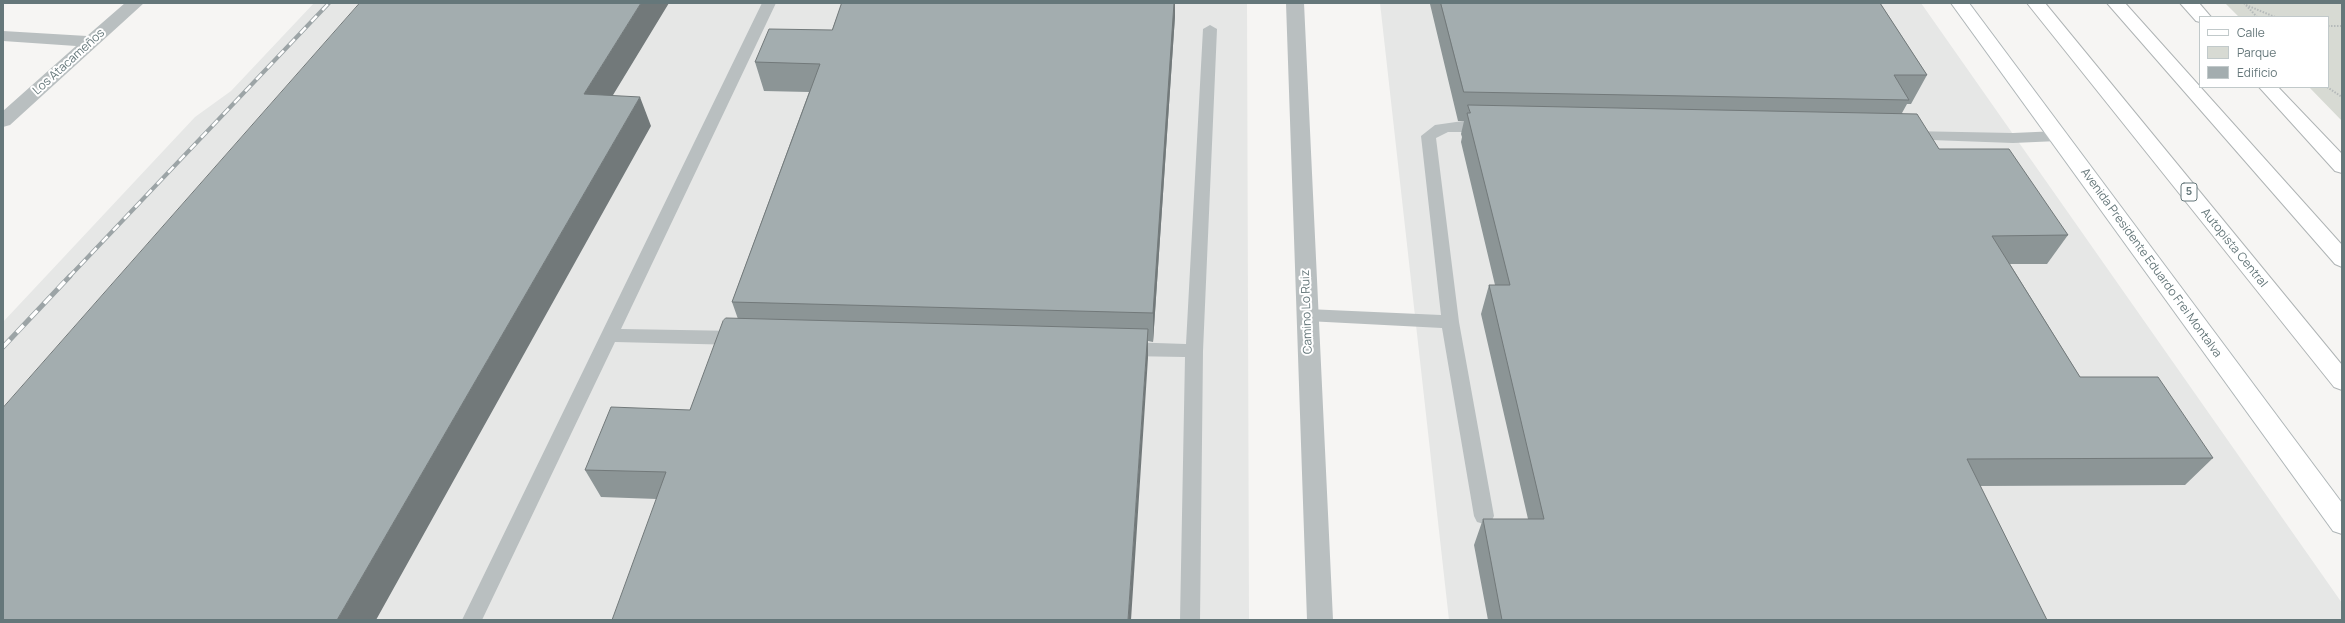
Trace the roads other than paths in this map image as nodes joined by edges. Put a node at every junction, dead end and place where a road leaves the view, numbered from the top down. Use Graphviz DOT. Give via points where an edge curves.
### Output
graph roads {
  1 [pos="135,3"];
  2 [pos="769,3"];
  3 [pos="1295,3"];
  4 [pos="1960,3"];
  5 [pos="2036,3"];
  6 [pos="2116,3"];
  7 [pos="2189,3"];
  8 [pos="2201,16"];
  9 [pos="1210,29"];
  10 [pos="3,36"];
  11 [pos="91,42"];
  12 [pos="2269,88"];
  13 [pos="3,121"];
  14 [pos="1504,128"];
  15 [pos="1894,135"];
  16 [pos="2058,136"];
  17 [pos="2342,166"];
  18 [pos="2342,260"];
  19 [pos="1307,315"];
  20 [pos="1450,322"];
  21 [pos="610,335"];
  22 [pos="752,339"];
  23 [pos="1107,349"];
  24 [pos="1194,351"];
  25 [pos="2342,381"];
  26 [pos="1484,516"];
  27 [pos="2342,523"];
  28 [pos="472,620"];
  29 [pos="1190,620"];
  30 [pos="1320,620"];
  1 -- 11 [label="street, Los Atacameños"];
  2 -- 21 [label="lane"];
  3 -- 19 [label="street, Camino Lo Ruiz"];
  4 -- 16 [label="main road, Avenida Presidente Eduardo Frei Montalva"];
  5 -- 25 [label="main road, Autopista Central / 5"];
  6 -- 18 [label="main road"];
  7 -- 8 [label="main road"];
  9 -- 24 [label="lane"];
  10 -- 11 [label="street"];
  11 -- 13 [label="street, Los Atacameños"];
  12 -- 17 [label="main road"];
  14 -- 20 [label="lane" via="1448,127 1434,130 1428,136"];
  15 -- 16 [label="lane" via="2013,138"];
  16 -- 27 [label="main road, Avenida Presidente Eduardo Frei Montalva"];
  19 -- 20 [label="lane"];
  19 -- 30 [label="street, Camino Lo Ruiz"];
  20 -- 26 [label="lane"];
  21 -- 22 [label="lane"];
  21 -- 28 [label="lane"];
  23 -- 24 [label="lane"];
  24 -- 29 [label="lane"];
}
